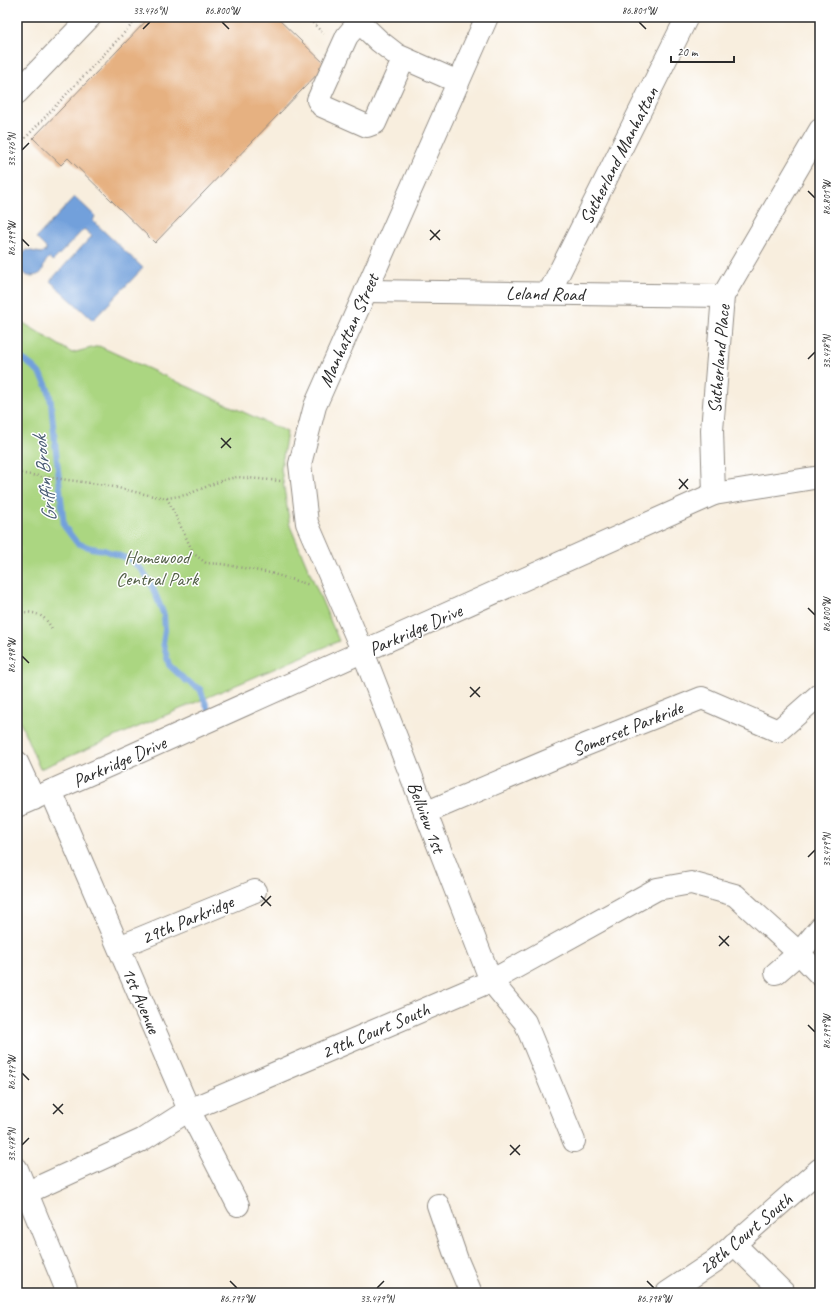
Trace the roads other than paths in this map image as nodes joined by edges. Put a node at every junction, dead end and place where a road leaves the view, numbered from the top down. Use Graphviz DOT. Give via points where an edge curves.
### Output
graph roads {
  1 [pos="90,17"];
  2 [pos="487,17"];
  3 [pos="687,17"];
  4 [pos="404,58"];
  5 [pos="458,82"];
  6 [pos="17,93"];
  7 [pos="820,130"];
  8 [pos="366,291"];
  9 [pos="549,293"];
  10 [pos="723,296"];
  11 [pos="820,477"];
  12 [pos="714,494"];
  13 [pos="363,652"];
  14 [pos="820,694"];
  15 [pos="17,762"];
  16 [pos="34,799"];
  17 [pos="425,813"];
  18 [pos="255,891"];
  19 [pos="820,928"];
  20 [pos="119,947"];
  21 [pos="799,953"];
  22 [pos="776,973"];
  23 [pos="820,975"];
  24 [pos="491,981"];
  25 [pos="189,1110"];
  26 [pos="574,1141"];
  27 [pos="17,1169"];
  28 [pos="820,1169"];
  29 [pos="22,1195"];
  30 [pos="238,1205"];
  31 [pos="438,1205"];
  32 [pos="734,1244"];
  33 [pos="68,1293"];
  34 [pos="471,1293"];
  35 [pos="667,1293"];
  36 [pos="784,1293"];
  1 -- 6 [label="street"];
  2 -- 5 [label="street, Manhattan Street"];
  3 -- 9 [label="street, Sutherland Manhattan"];
  4 -- 4 [label="street" via="375,123 367,126 322,106 318,100 346,36 359,22 379,42"];
  4 -- 5 [label="street"];
  5 -- 8 [label="street, Manhattan Street"];
  7 -- 10 [label="street, Sutherland Place"];
  8 -- 9 [label="street, Leland Road"];
  8 -- 13 [label="street, Manhattan Street" via="315,406 300,464 307,523"];
  9 -- 10 [label="street, Leland Road"];
  10 -- 12 [label="street, Sutherland Place" via="712,430"];
  11 -- 12 [label="street, Parkridge Drive"];
  12 -- 13 [label="street, Parkridge Drive"];
  13 -- 16 [label="street, Parkridge Drive"];
  13 -- 17 [label="street, Bellview 1st"];
  14 -- 17 [label="street, Somerset Parkride" via="778,731 702,698"];
  15 -- 16 [label="street, 1st Avenue"];
  16 -- 20 [label="street, 1st Avenue"];
  17 -- 24 [label="street, Bellview 1st"];
  18 -- 20 [label="street, 29th Parkridge"];
  19 -- 21 [label="street"];
  20 -- 25 [label="street, 1st Avenue"];
  21 -- 22 [label="street"];
  21 -- 23 [label="street"];
  21 -- 24 [label="street, 29th Court South" via="735,895 691,883 657,889"];
  24 -- 25 [label="street, 29th Court South"];
  24 -- 26 [label="street" via="525,1022"];
  25 -- 29 [label="street, 29th Court South" via="142,1140"];
  25 -- 30 [label="street, 1st Avenue"];
  27 -- 29 [label="street"];
  28 -- 32 [label="street, 28th Court South"];
  29 -- 33 [label="street"];
  31 -- 34 [label="street"];
  32 -- 35 [label="street, 28th Court South" via="715,1261"];
  32 -- 36 [label="street"];
}
